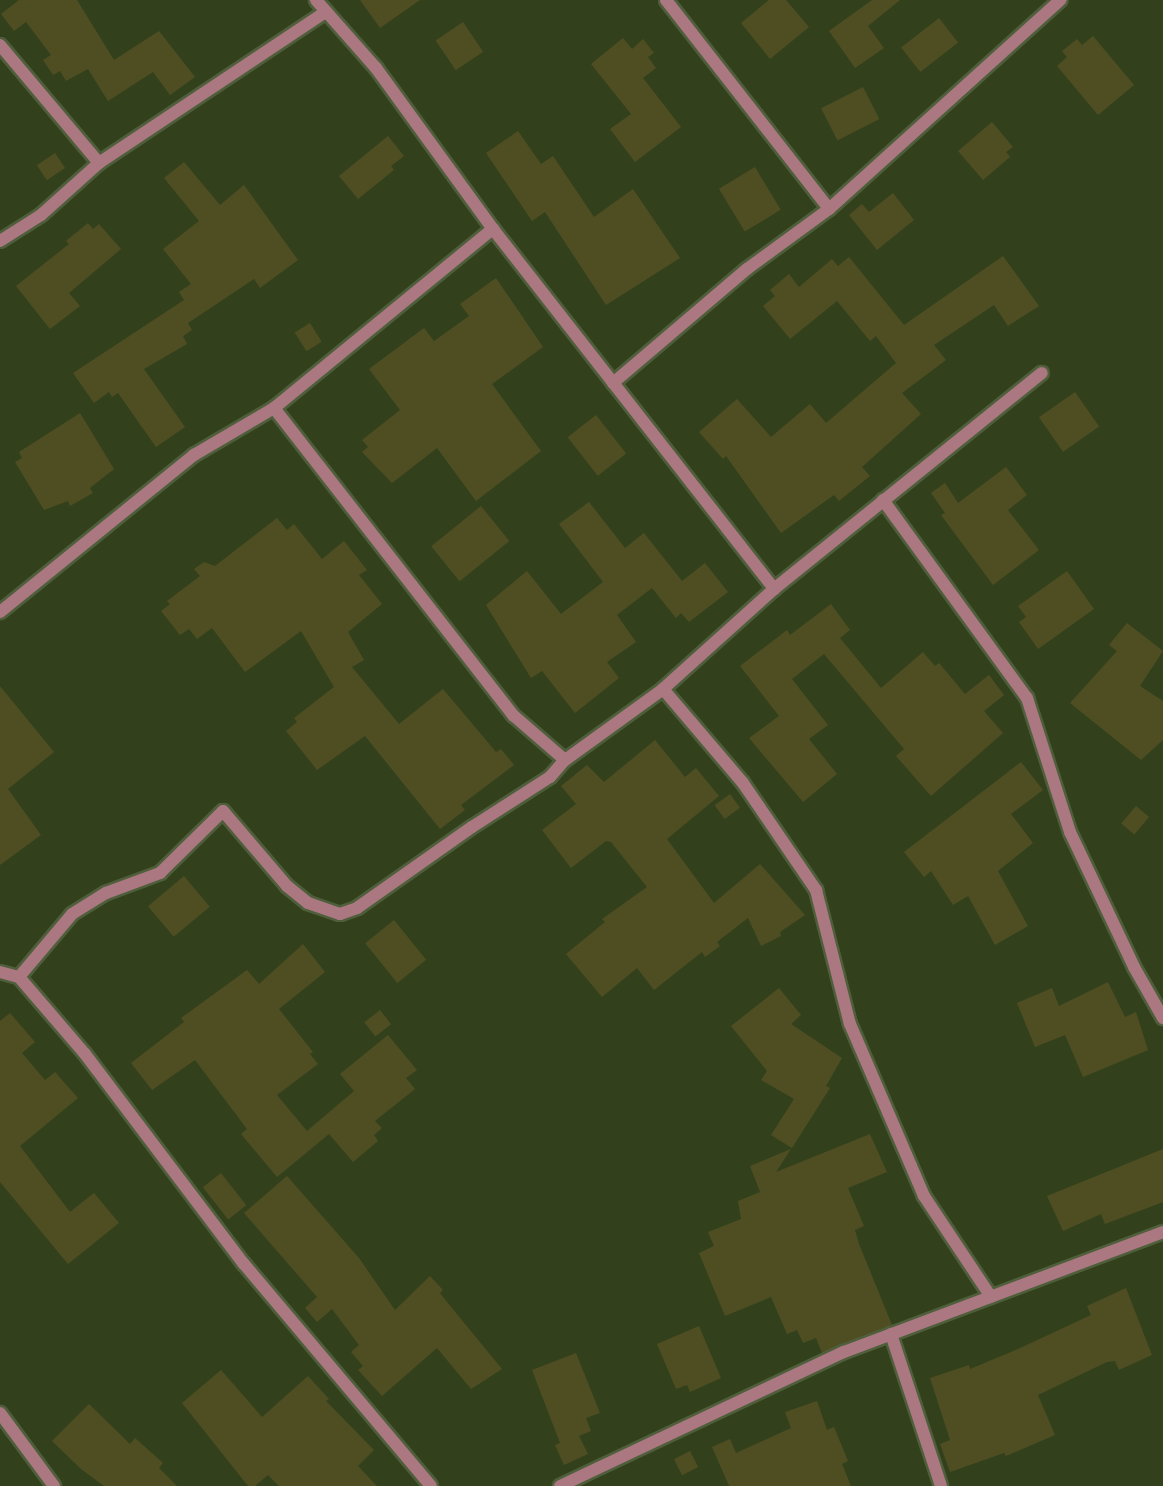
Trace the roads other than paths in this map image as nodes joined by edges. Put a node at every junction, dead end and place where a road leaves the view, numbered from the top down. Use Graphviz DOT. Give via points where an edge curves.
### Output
graph roads {
  1 [pos="316,0"];
  2 [pos="666,0"];
  3 [pos="1060,0"];
  4 [pos="325,12"];
  5 [pos="0,45"];
  6 [pos="99,163"];
  7 [pos="829,209"];
  8 [pos="493,229"];
  9 [pos="0,241"];
  10 [pos="1042,373"];
  11 [pos="613,383"];
  12 [pos="274,408"];
  13 [pos="883,500"];
  14 [pos="774,589"];
  15 [pos="0,612"];
  16 [pos="663,689"];
  17 [pos="565,760"];
  18 [pos="0,972"];
  19 [pos="19,977"];
  20 [pos="1163,1018"];
  21 [pos="1163,1232"];
  22 [pos="991,1297"];
  23 [pos="891,1334"];
  24 [pos="0,1413"];
  25 [pos="54,1486"];
  26 [pos="431,1486"];
  27 [pos="560,1486"];
  28 [pos="941,1486"];
  1 -- 4 [label="street"];
  2 -- 7 [label="street"];
  3 -- 7 [label="street"];
  4 -- 6 [label="street"];
  4 -- 8 [label="street" via="376,68"];
  5 -- 6 [label="street"];
  6 -- 9 [label="street" via="41,215"];
  7 -- 11 [label="street" via="747,269"];
  8 -- 11 [label="street"];
  8 -- 12 [label="street"];
  10 -- 13 [label="street"];
  11 -- 14 [label="street"];
  12 -- 15 [label="street" via="194,455"];
  12 -- 17 [label="street" via="514,716"];
  13 -- 14 [label="street"];
  13 -- 20 [label="street" via="1027,698 1070,832 1134,968"];
  14 -- 16 [label="street"];
  16 -- 17 [label="street"];
  16 -- 22 [label="street" via="743,783 816,890 855,1034 924,1196"];
  17 -- 19 [label="street" via="550,777 472,826 357,909 340,914 323,912 287,886 223,811 160,873 106,893 72,914"];
  18 -- 19 [label="street"];
  19 -- 26 [label="street" via="164,1154 244,1264"];
  21 -- 22 [label="street"];
  22 -- 23 [label="street"];
  23 -- 27 [label="street" via="844,1352"];
  23 -- 28 [label="street"];
  24 -- 25 [label="street"];
}
